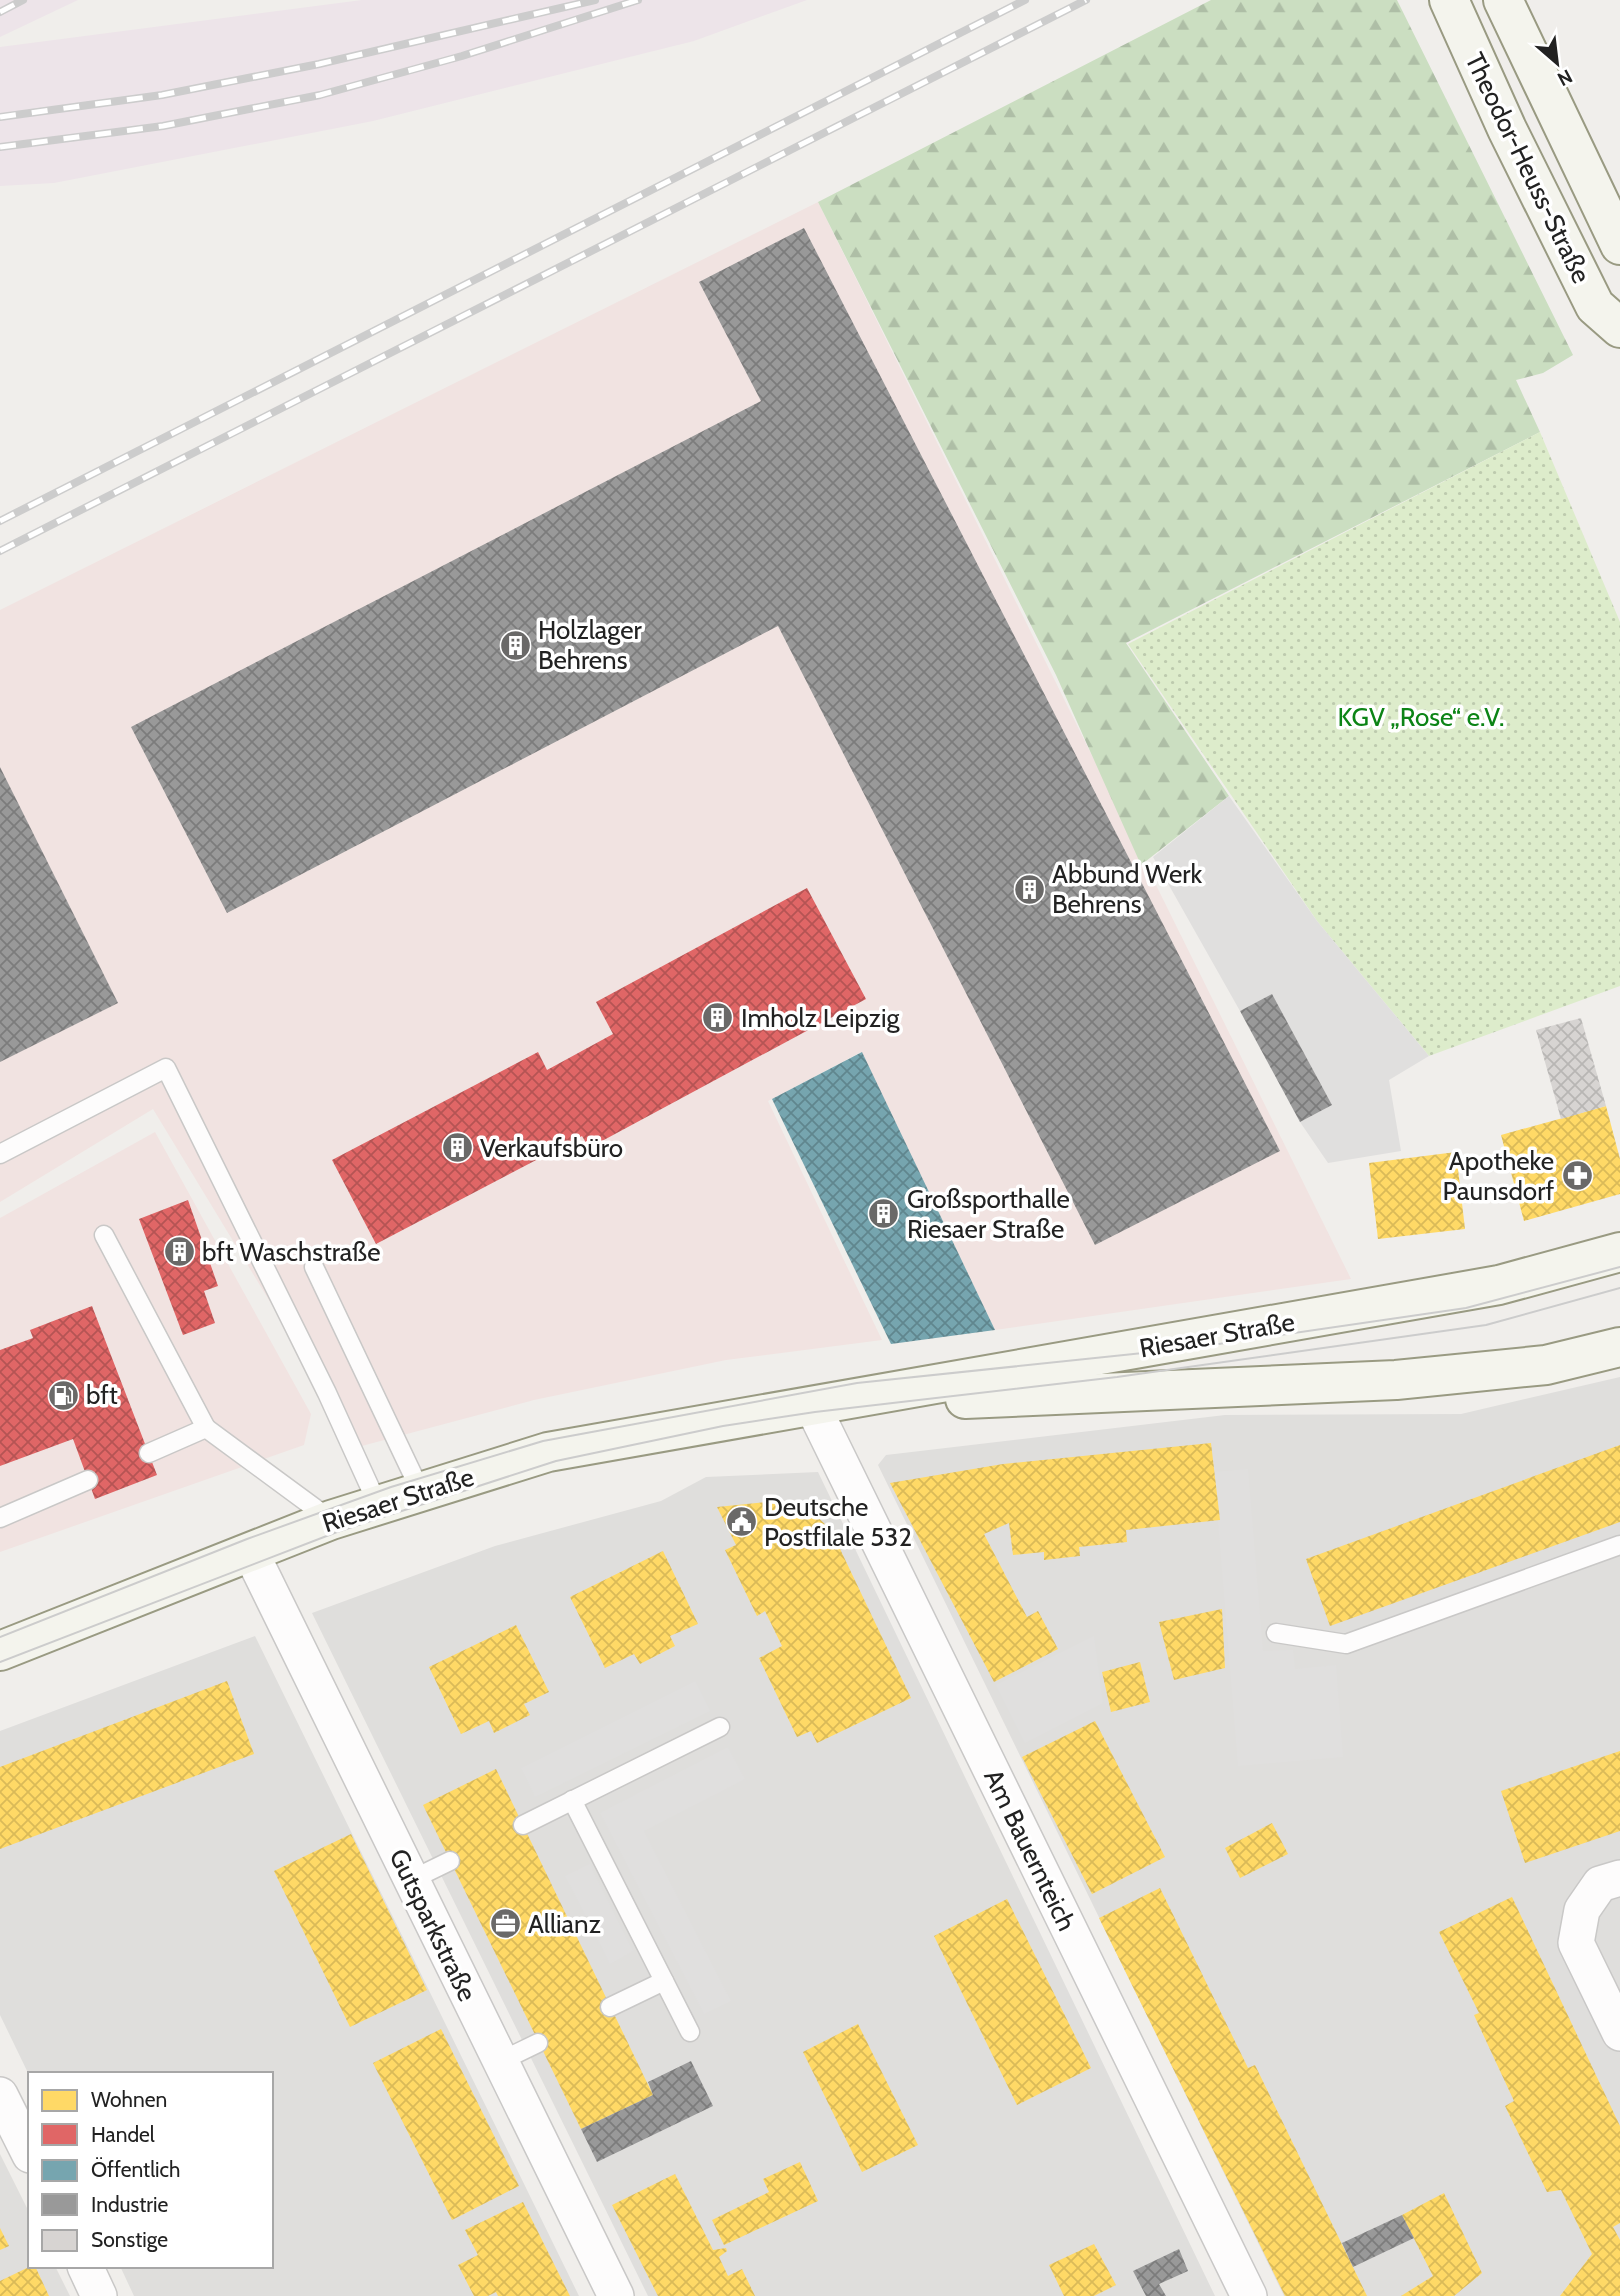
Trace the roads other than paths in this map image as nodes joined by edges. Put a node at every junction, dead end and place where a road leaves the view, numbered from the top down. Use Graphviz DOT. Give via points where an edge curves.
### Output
graph roads {
  1 [pos="1450,0"];
  2 [pos="1503,0"];
  3 [pos="1620,245"];
  4 [pos="1620,328"];
  5 [pos="0,1154"];
  6 [pos="104,1235"];
  7 [pos="1620,1252"];
  8 [pos="314,1267"];
  9 [pos="1620,1347"];
  10 [pos="812,1405"];
  11 [pos="206,1428"];
  12 [pos="149,1453"];
  13 [pos="88,1480"];
  14 [pos="421,1492"];
  15 [pos="378,1505"];
  16 [pos="0,1518"];
  17 [pos="331,1520"];
  18 [pos="1620,1545"];
  19 [pos="251,1553"];
  20 [pos="1276,1633"];
  21 [pos="0,1651"];
  22 [pos="720,1727"];
  23 [pos="572,1800"];
  24 [pos="523,1825"];
  25 [pos="450,1861"];
  26 [pos="1620,1878"];
  27 [pos="411,1880"];
  28 [pos="664,1981"];
  29 [pos="610,2007"];
  30 [pos="690,2032"];
  31 [pos="1620,2033"];
  32 [pos="538,2043"];
  33 [pos="500,2061"];
  34 [pos="0,2095"];
  35 [pos="28,2151"];
  36 [pos="86,2268"];
  37 [pos="99,2296"];
  38 [pos="616,2296"];
  39 [pos="1249,2296"];
  1 -- 4 [label="main road, Theodor-Heuss-Straße" via="1572,262 1595,306"];
  2 -- 3 [label="main road, Theodor-Heuss-Straße"];
  5 -- 15 [label="lane" via="166,1068"];
  6 -- 11 [label="lane"];
  7 -- 10 [label="main road, Riesaer Straße" via="1486,1288"];
  8 -- 14 [label="lane"];
  9 -- 10 [label="main road, Riesaer Straße" via="1546,1365 1396,1380"];
  10 -- 14 [label="main road, Riesaer Straße" via="548,1452"];
  10 -- 39 [label="street, Am Bauernteich"];
  11 -- 12 [label="lane"];
  11 -- 17 [label="lane"];
  13 -- 16 [label="lane"];
  14 -- 15 [label="main road, Riesaer Straße"];
  15 -- 17 [label="main road, Riesaer Straße"];
  17 -- 19 [label="main road, Riesaer Straße"];
  18 -- 20 [label="lane" via="1346,1644"];
  19 -- 21 [label="main road, Riesaer Straße"];
  19 -- 27 [label="street, Gutsparkstraße"];
  22 -- 23 [label="lane"];
  23 -- 24 [label="lane"];
  23 -- 28 [label="lane"];
  25 -- 27 [label="lane"];
  26 -- 31 [label="street" via="1600,1884 1581,1910 1576,1943"];
  27 -- 33 [label="street, Gutsparkstraße"];
  28 -- 29 [label="lane"];
  28 -- 30 [label="lane"];
  32 -- 33 [label="lane"];
  33 -- 38 [label="street, Gutsparkstraße"];
  34 -- 35 [label="street"];
  36 -- 37 [label="street"];
}
